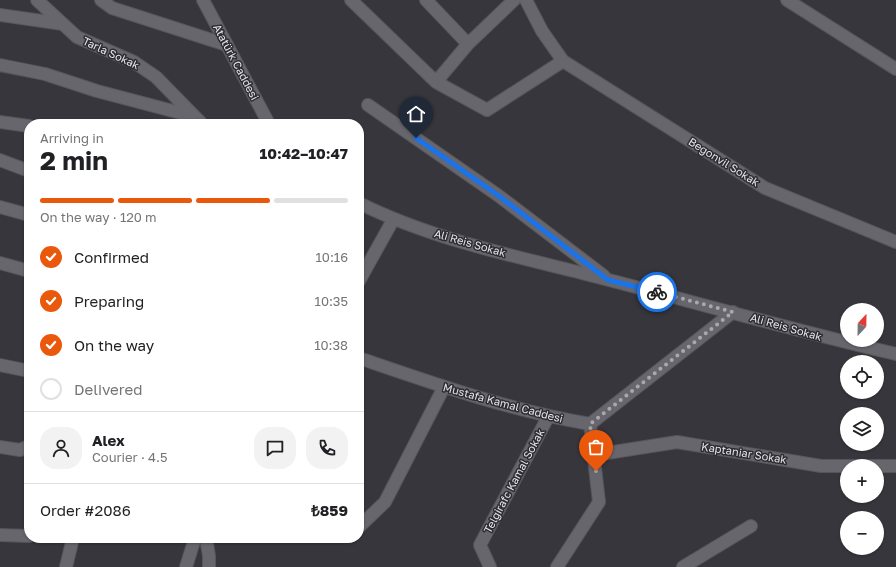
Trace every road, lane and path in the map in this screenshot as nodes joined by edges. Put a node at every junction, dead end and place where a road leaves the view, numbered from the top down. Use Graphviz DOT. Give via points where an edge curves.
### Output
graph roads {
  1 [pos="37,0"];
  2 [pos="101,0"];
  3 [pos="203,0"];
  4 [pos="351,0"];
  5 [pos="514,0"];
  6 [pos="526,0"];
  7 [pos="787,0"];
  8 [pos="432,2"];
  9 [pos="0,15"];
  10 [pos="63,24"];
  11 [pos="468,44"];
  12 [pos="227,45"];
  13 [pos="563,61"];
  14 [pos="0,65"];
  15 [pos="896,70"];
  16 [pos="436,82"];
  17 [pos="368,105"];
  18 [pos="192,116"];
  19 [pos="196,119"];
  20 [pos="266,119"];
  21 [pos="0,122"];
  22 [pos="24,125"];
  23 [pos="0,160"];
  24 [pos="24,169"];
  25 [pos="364,206"];
  26 [pos="0,208"];
  27 [pos="24,214"];
  28 [pos="393,220"];
  29 [pos="896,242"];
  30 [pos="0,263"];
  31 [pos="24,269"];
  32 [pos="364,271"];
  33 [pos="608,280"];
  34 [pos="733,312"];
  35 [pos="896,354"];
  36 [pos="364,360"];
  37 [pos="0,365"];
  38 [pos="24,370"];
  39 [pos="444,387"];
  40 [pos="548,417"];
  41 [pos="590,424"];
  42 [pos="0,447"];
  43 [pos="24,448"];
  44 [pos="594,455"];
  45 [pos="896,466"];
  46 [pos="364,522"];
  47 [pos="751,526"];
  48 [pos="0,535"];
  49 [pos="24,536"];
  50 [pos="73,543"];
  51 [pos="193,543"];
  52 [pos="207,543"];
  53 [pos="66,567"];
  54 [pos="186,567"];
  55 [pos="209,567"];
  56 [pos="490,567"];
  57 [pos="557,567"];
  58 [pos="683,567"];
  1 -- 10 [label="street, Tarla Sokak"];
  2 -- 12 [label="street" via="112,8"];
  3 -- 12 [label="street, Atatürk Caddesi"];
  4 -- 16 [label="street"];
  5 -- 11 [label="street"];
  6 -- 13 [label="street"];
  7 -- 15 [label="street"];
  8 -- 11 [label="street"];
  9 -- 10 [label="street"];
  10 -- 18 [label="street, Tarla Sokak" via="76,37 134,62 156,77"];
  11 -- 16 [label="street"];
  12 -- 20 [label="street, Atatürk Caddesi"];
  13 -- 16 [label="street" via="487,110"];
  13 -- 29 [label="street, Begonvil Sokak" via="765,188"];
  14 -- 18 [label="street" via="46,74 97,91"];
  17 -- 33 [label="street, Ali Reis Sokak" via="499,196"];
  18 -- 19 [label="street, Tarla Sokak"];
  21 -- 22 [label="street"];
  23 -- 24 [label="street"];
  25 -- 28 [label="street, Ali Reis Sokak"];
  26 -- 27 [label="street"];
  28 -- 32 [label="street"];
  28 -- 33 [label="street, Ali Reis Sokak" via="492,250"];
  30 -- 31 [label="street"];
  33 -- 34 [label="street, Ali Reis Sokak"];
  34 -- 35 [label="street, Ali Reis Sokak" via="821,337"];
  34 -- 41 [label="street"];
  36 -- 39 [label="street, Mustafa Kamal Caddesi"];
  37 -- 38 [label="street"];
  39 -- 40 [label="street, Mustafa Kamal Caddesi"];
  39 -- 46 [label="street" via="385,502"];
  40 -- 41 [label="street, Mustafa Kamal Caddesi"];
  40 -- 56 [label="street, Telgirafc Kamal Sokak" via="480,545"];
  41 -- 44 [label="street"];
  42 -- 43 [label="street"];
  44 -- 45 [label="street, Kaptaniar Sokak" via="677,442 821,466"];
  44 -- 57 [label="street" via="599,502"];
  47 -- 58 [label="street"];
  48 -- 49 [label="street"];
  50 -- 53 [label="street"];
  51 -- 54 [label="street"];
  52 -- 55 [label="street"];
}
